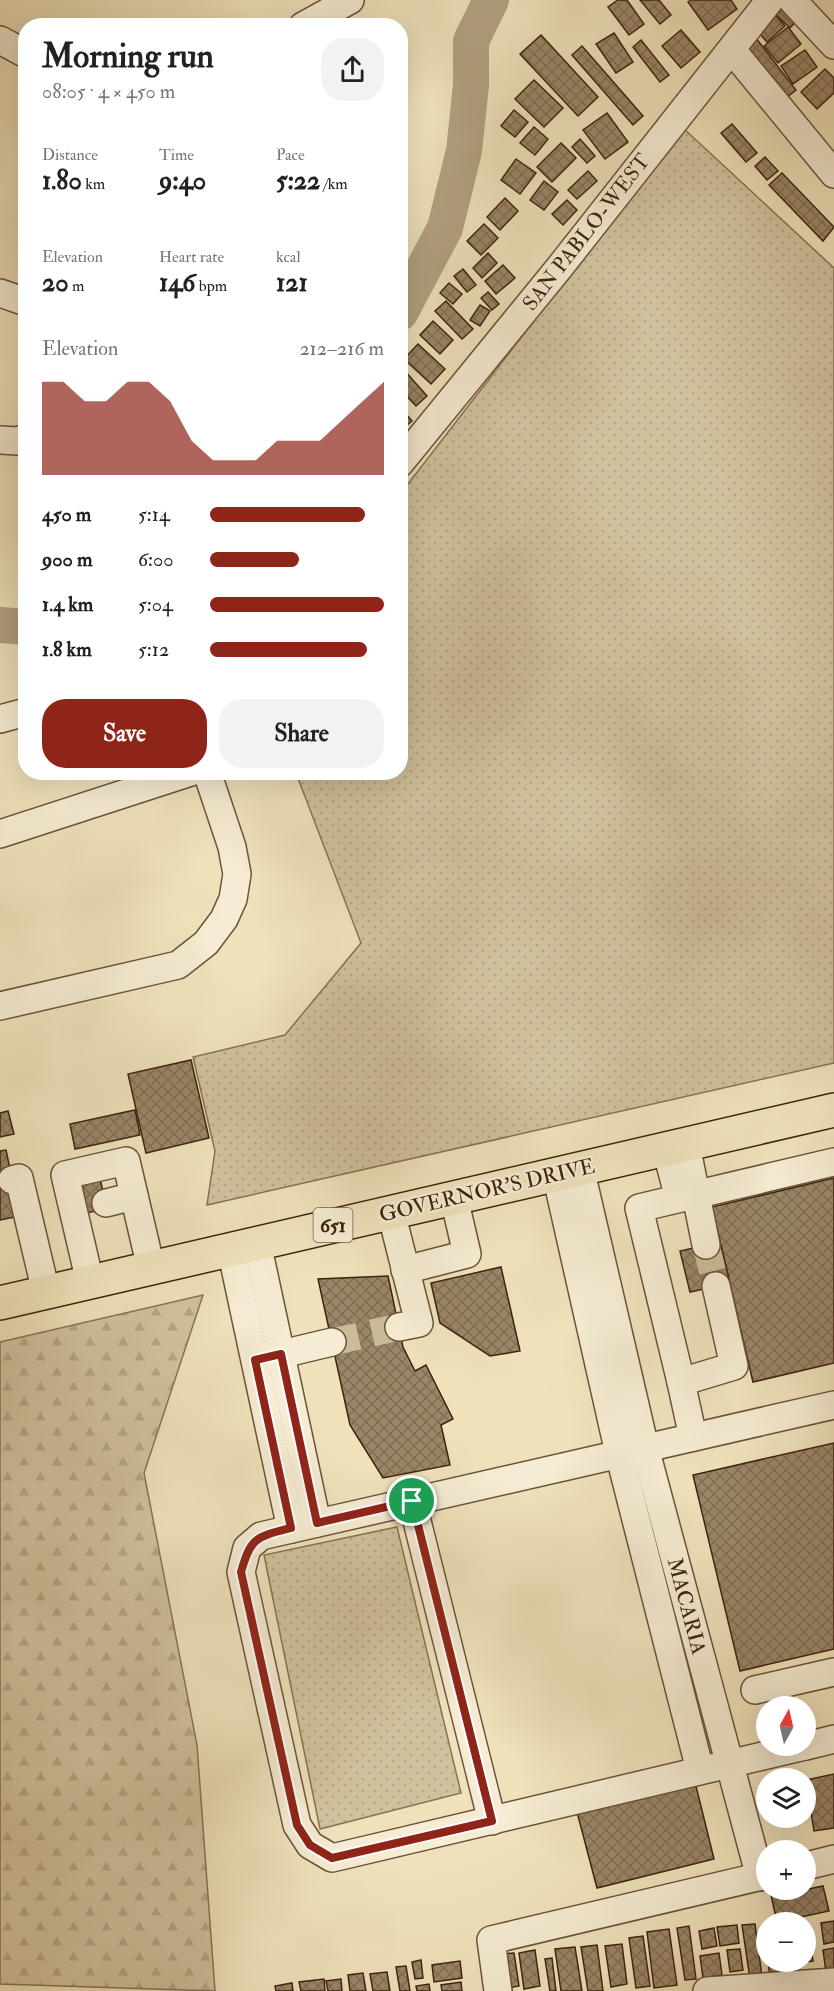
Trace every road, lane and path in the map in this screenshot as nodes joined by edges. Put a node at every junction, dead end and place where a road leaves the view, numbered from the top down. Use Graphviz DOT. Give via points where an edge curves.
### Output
graph roads {
  1 [pos="350,0"];
  2 [pos="770,0"];
  3 [pos="792,0"];
  4 [pos="317,18"];
  5 [pos="0,40"];
  6 [pos="834,45"];
  7 [pos="18,50"];
  8 [pos="732,50"];
  9 [pos="834,174"];
  10 [pos="0,293"];
  11 [pos="18,299"];
  12 [pos="0,440"];
  13 [pos="18,440"];
  14 [pos="408,454"];
  15 [pos="18,714"];
  16 [pos="0,719"];
  17 [pos="166,780"];
  18 [pos="210,780"];
  19 [pos="0,834"];
  20 [pos="0,1006"];
  21 [pos="834,1110"];
  22 [pos="676,1147"];
  23 [pos="834,1162"];
  24 [pos="568,1171"];
  25 [pos="12,1179"];
  26 [pos="134,1196"];
  27 [pos="688,1196"];
  28 [pos="454,1197"];
  29 [pos="88,1207"];
  30 [pos="391,1212"];
  31 [pos="706,1245"];
  32 [pos="244,1246"];
  33 [pos="151,1268"];
  34 [pos="405,1270"];
  35 [pos="90,1282"];
  36 [pos="716,1286"];
  37 [pos="46,1292"];
  38 [pos="1,1298"];
  39 [pos="399,1327"];
  40 [pos="332,1342"];
  41 [pos="281,1354"];
  42 [pos="255,1360"];
  43 [pos="681,1382"];
  44 [pos="834,1404"];
  45 [pos="693,1437"];
  46 [pos="632,1451"];
  47 [pos="412,1501"];
  48 [pos="317,1523"];
  49 [pos="291,1528"];
  50 [pos="834,1672"];
  51 [pos="755,1690"];
  52 [pos="834,1739"];
  53 [pos="816,1743"];
  54 [pos="762,1756"];
  55 [pos="728,1764"];
  56 [pos="700,1770"];
  57 [pos="492,1821"];
  58 [pos="756,1854"];
  59 [pos="834,1858"];
  60 [pos="816,1863"];
  61 [pos="756,1878"];
  62 [pos="834,1982"];
  63 [pos="498,1991"];
  64 [pos="707,1991"];
  1 -- 4 [label="street"];
  2 -- 8 [label="street, SAN PABLO-WEST"];
  3 -- 6 [label="street"];
  5 -- 7 [label="street"];
  8 -- 9 [label="street"];
  8 -- 14 [label="street, SAN PABLO-WEST"];
  10 -- 11 [label="street"];
  12 -- 13 [label="street"];
  15 -- 16 [label="street"];
  17 -- 19 [label="street"];
  18 -- 20 [label="street" via="237,874 233,899 206,943 178,965"];
  21 -- 22 [label="highway, GOVERNOR'S DRIVE / 651"];
  22 -- 24 [label="highway, GOVERNOR'S DRIVE / 651"];
  22 -- 27 [label="street"];
  23 -- 27 [label="street"];
  24 -- 28 [label="highway, GOVERNOR'S DRIVE / 651"];
  24 -- 46 [label="street"];
  25 -- 37 [label="street" via="19,1178"];
  26 -- 29 [label="street"];
  26 -- 29 [label="street" via="126,1161 65,1175"];
  26 -- 33 [label="street"];
  27 -- 31 [label="street"];
  27 -- 43 [label="street" via="639,1208"];
  28 -- 30 [label="highway, GOVERNOR'S DRIVE / 651"];
  28 -- 34 [label="street" via="467,1254"];
  29 -- 35 [label="street"];
  30 -- 32 [label="highway, GOVERNOR'S DRIVE / 651"];
  30 -- 34 [label="street"];
  32 -- 33 [label="highway, GOVERNOR'S DRIVE / 651"];
  32 -- 41 [label="street"];
  32 -- 42 [label="street"];
  33 -- 35 [label="highway, GOVERNOR'S DRIVE / 651"];
  34 -- 39 [label="street" via="419,1323"];
  35 -- 37 [label="highway, GOVERNOR'S DRIVE / 651"];
  36 -- 43 [label="street" via="734,1366"];
  37 -- 38 [label="highway, GOVERNOR'S DRIVE / 651"];
  40 -- 41 [label="street"];
  41 -- 42 [label="street"];
  41 -- 48 [label="street"];
  42 -- 49 [label="street"];
  43 -- 45 [label="street"];
  44 -- 45 [label="street"];
  45 -- 46 [label="street"];
  46 -- 47 [label="street"];
  46 -- 55 [label="street, MACARIA"];
  46 -- 56 [label="street"];
  47 -- 48 [label="street"];
  47 -- 57 [label="street"];
  48 -- 49 [label="street"];
  49 -- 57 [label="street" via="261,1536 254,1542 248,1548 241,1572 297,1825 310,1845 332,1858"];
  50 -- 51 [label="street"];
  52 -- 53 [label="street"];
  54 -- 55 [label="street"];
  55 -- 56 [label="street"];
  55 -- 58 [label="street, MACARIA"];
  56 -- 57 [label="street"];
  59 -- 60 [label="street"];
  61 -- 63 [label="street" via="491,1940"];
  62 -- 64 [label="street"];
}
